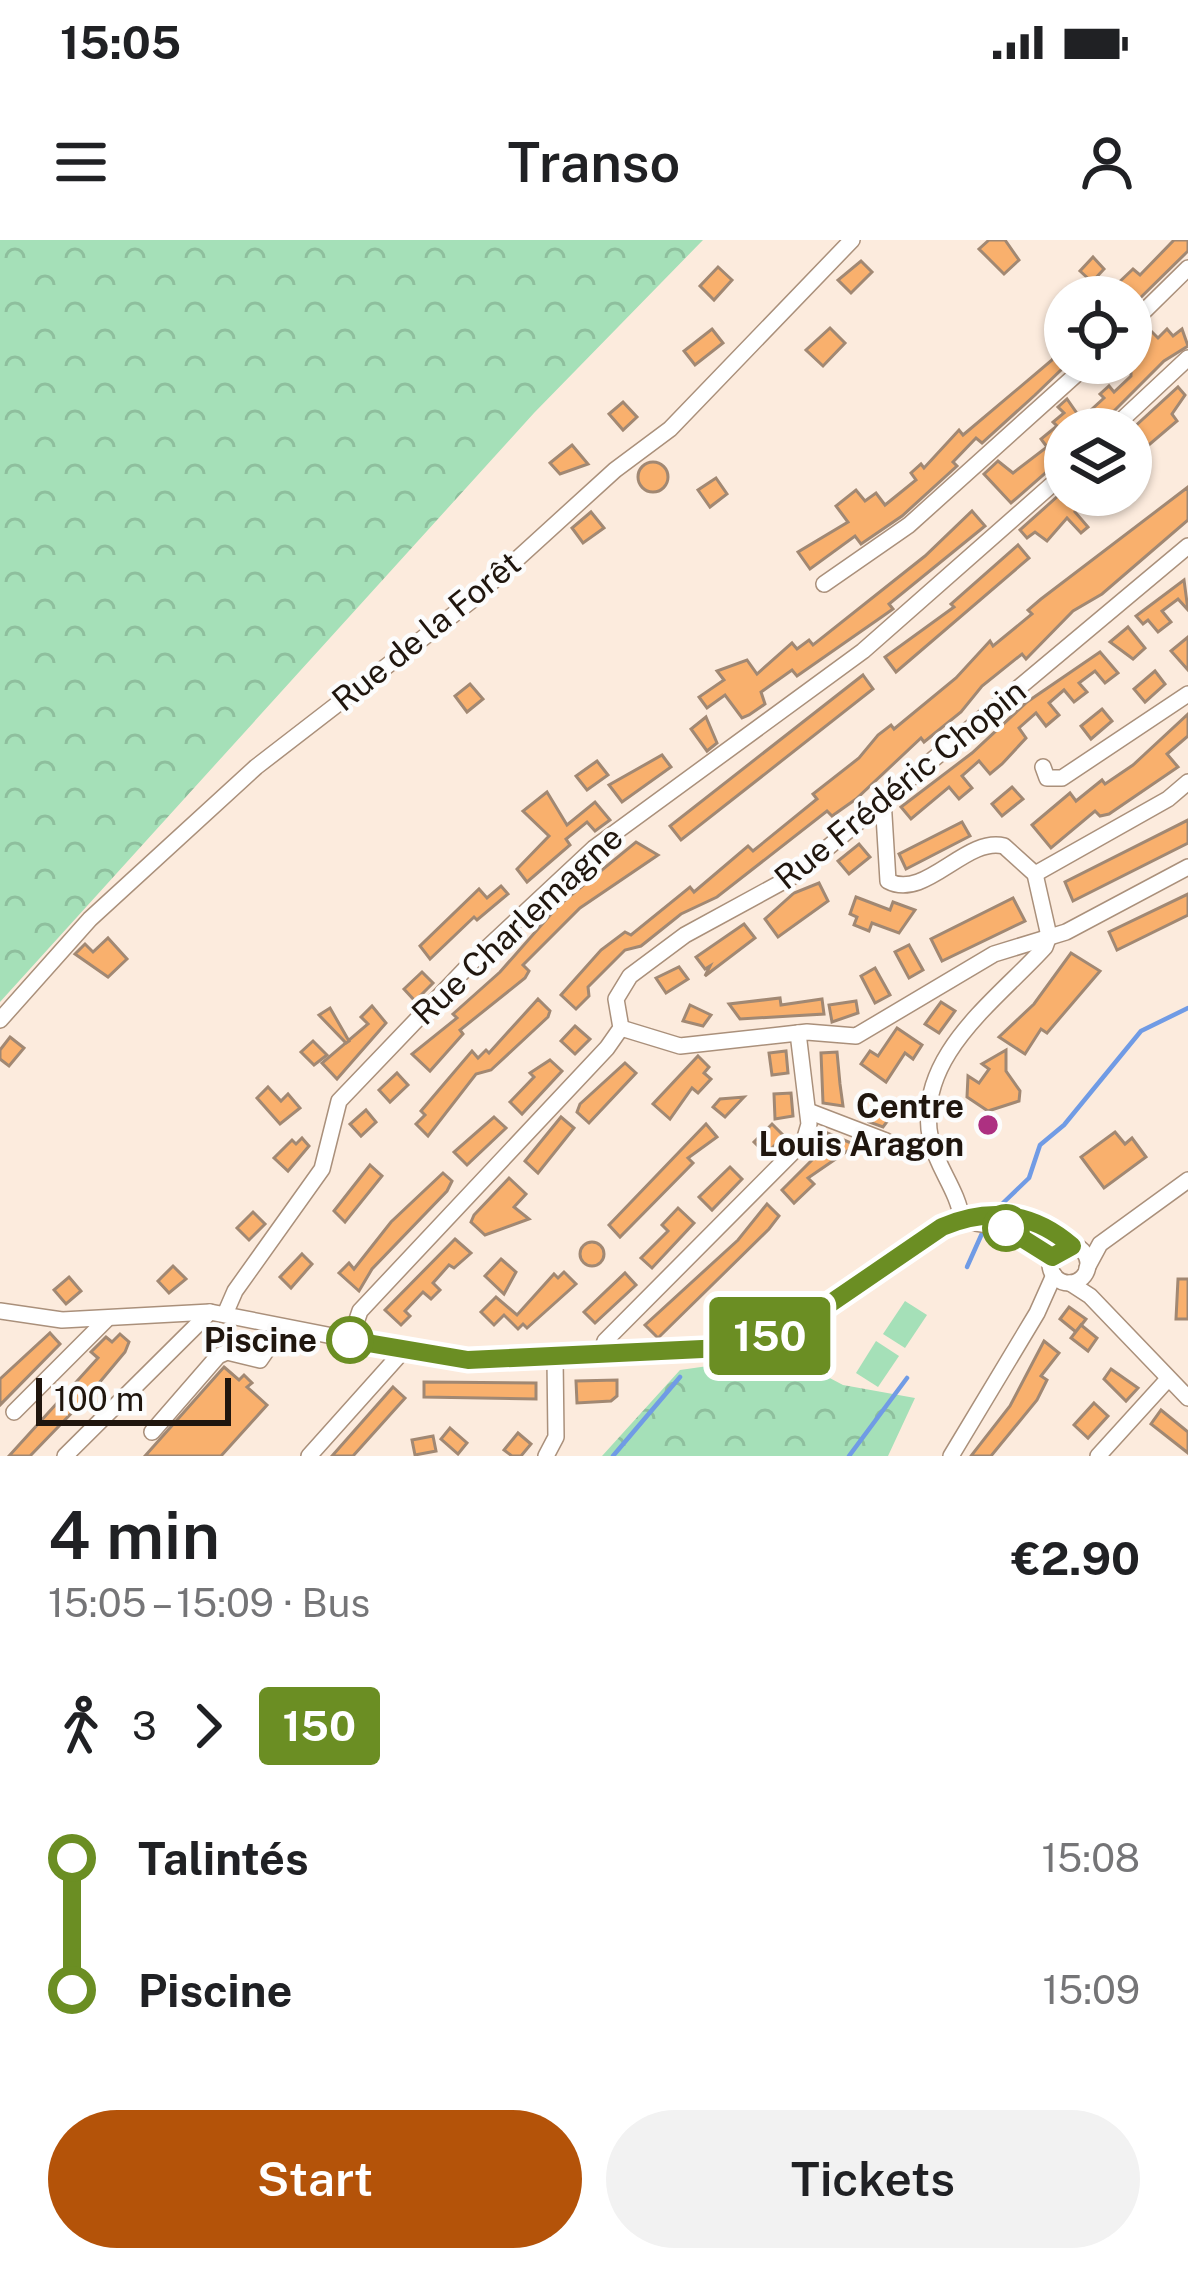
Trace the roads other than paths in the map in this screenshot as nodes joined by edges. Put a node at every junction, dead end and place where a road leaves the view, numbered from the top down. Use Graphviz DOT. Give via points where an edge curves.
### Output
graph roads {
  1 [pos="851,240"];
  2 [pos="1188,268"];
  3 [pos="1152,303"];
  4 [pos="1188,358"];
  5 [pos="1066,384"];
  6 [pos="1134,408"];
  7 [pos="1044,492"];
  8 [pos="1188,546"];
  9 [pos="824,584"];
  10 [pos="1188,694"];
  11 [pos="1043,767"];
  12 [pos="1188,782"];
  13 [pos="883,799"];
  14 [pos="1188,867"];
  15 [pos="1035,874"];
  16 [pos="1048,936"];
  17 [pos="0,1020"];
  18 [pos="621,1028"];
  19 [pos="798,1033"];
  20 [pos="808,1111"];
  21 [pos="886,1141"];
  22 [pos="1188,1180"];
  23 [pos="962,1220"];
  24 [pos="1100,1244"];
  25 [pos="1075,1247"];
  26 [pos="1087,1270"];
  27 [pos="1059,1277"];
  28 [pos="1090,1296"];
  29 [pos="0,1311"];
  30 [pos="218,1313"];
  31 [pos="106,1320"];
  32 [pos="282,1328"];
  33 [pos="350,1340"];
  34 [pos="403,1351"];
  35 [pos="600,1356"];
  36 [pos="555,1358"];
  37 [pos="1168,1379"];
  38 [pos="1188,1397"];
  39 [pos="14,1412"];
  40 [pos="152,1432"];
  41 [pos="64,1456"];
  42 [pos="309,1456"];
  43 [pos="546,1456"];
  44 [pos="951,1456"];
  45 [pos="1099,1456"];
  1 -- 17 [label="street, Rue de la Forêt" via="670,428 471,601 256,767 90,919"];
  2 -- 3 [label="street"];
  4 -- 6 [label="street"];
  5 -- 9 [label="street" via="909,525"];
  7 -- 30 [label="street, Rue Charlemagne" via="863,651 594,848 472,962 339,1102 315,1182"];
  8 -- 13 [label="street, Rue Frédéric Chopin"];
  10 -- 11 [label="street" via="1062,778 1047,778"];
  12 -- 15 [label="street"];
  13 -- 15 [label="street" via="884,876 893,885 996,843"];
  13 -- 18 [label="street, Rue Frédéric Chopin" via="795,875 630,976 616,999"];
  14 -- 16 [label="street"];
  15 -- 16 [label="street"];
  16 -- 19 [label="street" via="994,954 856,1036"];
  16 -- 23 [label="street" via="934,1071 931,1140"];
  18 -- 19 [label="street" via="680,1046"];
  18 -- 33 [label="street" via="360,1311"];
  19 -- 20 [label="street"];
  20 -- 21 [label="street"];
  20 -- 35 [label="street" via="800,1147 605,1340"];
  22 -- 24 [label="street"];
  23 -- 25 [label="street" via="1024,1217"];
  23 -- 27 [label="street" via="1006,1228"];
  23 -- 35 [label="street" via="776,1334 724,1348"];
  24 -- 25 [label="street"];
  24 -- 26 [label="street"];
  25 -- 26 [label="street"];
  25 -- 27 [label="street"];
  26 -- 27 [label="street"];
  26 -- 28 [label="street"];
  27 -- 28 [label="street"];
  27 -- 44 [label="street"];
  28 -- 37 [label="street"];
  29 -- 31 [label="street"];
  30 -- 31 [label="street"];
  30 -- 32 [label="street"];
  30 -- 41 [label="street, Rue Charlemagne"];
  31 -- 39 [label="street"];
  32 -- 33 [label="street"];
  32 -- 40 [label="street" via="260,1360 218,1356"];
  33 -- 34 [label="street"];
  34 -- 36 [label="street" via="468,1360"];
  34 -- 42 [label="street"];
  35 -- 36 [label="street"];
  36 -- 43 [label="street" via="556,1437"];
  37 -- 38 [label="street"];
  37 -- 45 [label="street"];
}
